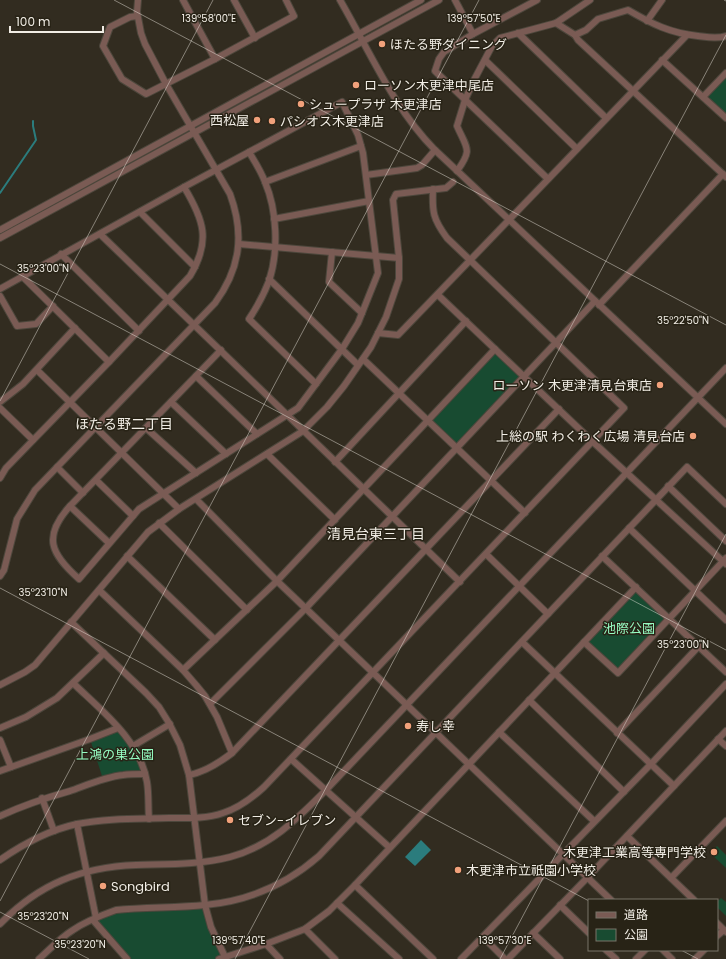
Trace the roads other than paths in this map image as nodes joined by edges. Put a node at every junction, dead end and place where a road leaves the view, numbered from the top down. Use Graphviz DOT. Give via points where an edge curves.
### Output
graph roads {
  1 [pos="138,0"];
  2 [pos="183,0"];
  3 [pos="234,0"];
  4 [pos="286,0"];
  5 [pos="340,0"];
  6 [pos="421,0"];
  7 [pos="439,0"];
  8 [pos="455,0"];
  9 [pos="537,0"];
  10 [pos="590,0"];
  11 [pos="662,0"];
  12 [pos="138,16"];
  13 [pos="647,21"];
  14 [pos="556,23"];
  15 [pos="518,32"];
  16 [pos="359,33"];
  17 [pos="473,34"];
  18 [pos="575,35"];
  19 [pos="687,35"];
  20 [pos="254,38"];
  21 [pos="725,38"];
  22 [pos="363,41"];
  23 [pos="215,59"];
  24 [pos="485,60"];
  25 [pos="662,60"];
  26 [pos="726,73"];
  27 [pos="166,84"];
  28 [pos="633,90"];
  29 [pos="703,97"];
  30 [pos="465,100"];
  31 [pos="606,118"];
  32 [pos="726,118"];
  33 [pos="190,125"];
  34 [pos="194,133"];
  35 [pos="361,146"];
  36 [pos="577,148"];
  37 [pos="435,150"];
  38 [pos="249,152"];
  39 [pos="726,167"];
  40 [pos="216,171"];
  41 [pos="457,171"];
  42 [pos="723,174"];
  43 [pos="366,175"];
  44 [pos="548,179"];
  45 [pos="266,182"];
  46 [pos="453,182"];
  47 [pos="184,187"];
  48 [pos="433,189"];
  49 [pos="370,201"];
  50 [pos="140,212"];
  51 [pos="274,219"];
  52 [pos="509,219"];
  53 [pos="0,230"];
  54 [pos="100,234"];
  55 [pos="0,238"];
  56 [pos="239,244"];
  57 [pos="275,247"];
  58 [pos="332,252"];
  59 [pos="61,254"];
  60 [pos="376,256"];
  61 [pos="399,258"];
  62 [pos="470,260"];
  63 [pos="195,267"];
  64 [pos="22,276"];
  65 [pos="269,279"];
  66 [pos="0,289"];
  67 [pos="438,295"];
  68 [pos="0,296"];
  69 [pos="168,300"];
  70 [pos="597,303"];
  71 [pos="53,306"];
  72 [pos="362,313"];
  73 [pos="466,321"];
  74 [pos="194,325"];
  75 [pos="76,328"];
  76 [pos="139,330"];
  77 [pos="378,333"];
  78 [pos="556,343"];
  79 [pos="342,349"];
  80 [pos="495,349"];
  81 [pos="221,350"];
  82 [pos="363,359"];
  83 [pos="109,362"];
  84 [pos="358,365"];
  85 [pos="726,368"];
  86 [pos="36,370"];
  87 [pos="196,376"];
  88 [pos="524,377"];
  89 [pos="316,384"];
  90 [pos="399,394"];
  91 [pos="697,397"];
  92 [pos="0,402"];
  93 [pos="70,402"];
  94 [pos="171,402"];
  95 [pos="0,408"];
  96 [pos="559,409"];
  97 [pos="287,415"];
  98 [pos="428,421"];
  99 [pos="726,424"];
  100 [pos="96,428"];
  101 [pos="146,428"];
  102 [pos="303,430"];
  103 [pos="257,434"];
  104 [pos="33,440"];
  105 [pos="592,441"];
  106 [pos="457,448"];
  107 [pos="122,453"];
  108 [pos="226,454"];
  109 [pos="267,454"];
  110 [pos="0,462"];
  111 [pos="335,462"];
  112 [pos="57,467"];
  113 [pos="6,468"];
  114 [pos="626,472"];
  115 [pos="196,473"];
  116 [pos="0,478"];
  117 [pos="96,480"];
  118 [pos="491,481"];
  119 [pos="668,486"];
  120 [pos="364,489"];
  121 [pos="84,493"];
  122 [pos="163,494"];
  123 [pos="196,498"];
  124 [pos="655,500"];
  125 [pos="726,504"];
  126 [pos="70,506"];
  127 [pos="179,509"];
  128 [pos="525,513"];
  129 [pos="133,516"];
  130 [pos="392,517"];
  131 [pos="335,520"];
  132 [pos="159,523"];
  133 [pos="629,528"];
  134 [pos="726,541"];
  135 [pos="109,543"];
  136 [pos="426,549"];
  137 [pos="486,554"];
  138 [pos="127,556"];
  139 [pos="602,556"];
  140 [pos="725,561"];
  141 [pos="0,576"];
  142 [pos="277,582"];
  143 [pos="460,582"];
  144 [pos="519,586"];
  145 [pos="636,587"];
  146 [pos="99,590"];
  147 [pos="695,590"];
  148 [pos="306,608"];
  149 [pos="248,610"];
  150 [pos="548,614"];
  151 [pos="669,618"];
  152 [pos="726,620"];
  153 [pos="71,622"];
  154 [pos="215,640"];
  155 [pos="339,640"];
  156 [pos="522,642"];
  157 [pos="584,642"];
  158 [pos="699,646"];
  159 [pos="104,653"];
  160 [pos="183,670"];
  161 [pos="726,672"];
  162 [pos="373,673"];
  163 [pos="554,673"];
  164 [pos="73,683"];
  165 [pos="726,684"];
  166 [pos="0,685"];
  167 [pos="529,700"];
  168 [pos="210,704"];
  169 [pos="406,705"];
  170 [pos="170,724"];
  171 [pos="0,728"];
  172 [pos="118,728"];
  173 [pos="726,731"];
  174 [pos="499,732"];
  175 [pos="617,732"];
  176 [pos="436,733"];
  177 [pos="0,740"];
  178 [pos="718,740"];
  179 [pos="133,746"];
  180 [pos="726,746"];
  181 [pos="232,753"];
  182 [pos="291,759"];
  183 [pos="468,764"];
  184 [pos="651,764"];
  185 [pos="11,767"];
  186 [pos="0,771"];
  187 [pos="145,774"];
  188 [pos="189,775"];
  189 [pos="674,786"];
  190 [pos="326,790"];
  191 [pos="624,792"];
  192 [pos="42,798"];
  193 [pos="0,816"];
  194 [pos="356,817"];
  195 [pos="194,818"];
  196 [pos="149,819"];
  197 [pos="726,821"];
  198 [pos="594,822"];
  199 [pos="77,824"];
  200 [pos="54,830"];
  201 [pos="627,836"];
  202 [pos="389,847"];
  203 [pos="562,854"];
  204 [pos="0,860"];
  205 [pos="199,863"];
  206 [pos="87,871"];
  207 [pos="587,878"];
  208 [pos="671,878"];
  209 [pos="355,885"];
  210 [pos="610,899"];
  211 [pos="693,899"];
  212 [pos="337,903"];
  213 [pos="205,905"];
  214 [pos="560,905"];
  215 [pos="94,919"];
  216 [pos="0,924"];
  217 [pos="305,929"];
  218 [pos="588,932"];
  219 [pos="533,933"];
  220 [pos="483,937"];
  221 [pos="266,944"];
  222 [pos="607,951"];
  223 [pos="644,951"];
  224 [pos="664,951"];
  225 [pos="703,951"];
  226 [pos="47,956"];
  227 [pos="223,958"];
  228 [pos="39,959"];
  229 [pos="127,959"];
  230 [pos="280,959"];
  231 [pos="335,959"];
  232 [pos="398,959"];
  233 [pos="434,959"];
  234 [pos="461,959"];
  235 [pos="507,959"];
  236 [pos="560,959"];
  237 [pos="616,959"];
  238 [pos="636,959"];
  239 [pos="672,959"];
  240 [pos="695,959"];
  1 -- 12 [label="street"];
  2 -- 23 [label="street"];
  3 -- 20 [label="street"];
  4 -- 20 [label="street" via="294,16"];
  5 -- 16 [label="street"];
  6 -- 16 [label="street"];
  7 -- 22 [label="street"];
  8 -- 17 [label="street"];
  9 -- 17 [label="street"];
  10 -- 14 [label="street"];
  11 -- 13 [label="street"];
  12 -- 27 [label="street" via="145,44"];
  12 -- 27 [label="street" via="110,27 103,46 122,79 146,94"];
  13 -- 18 [label="street" via="628,10 598,19 586,30"];
  13 -- 19 [label="street"];
  14 -- 15 [label="street"];
  14 -- 18 [label="street"];
  15 -- 24 [label="street" via="500,38 492,46"];
  15 -- 31 [label="street"];
  16 -- 22 [label="street"];
  16 -- 33 [label="street"];
  17 -- 30 [label="street" via="444,52 435,71"];
  18 -- 28 [label="street"];
  19 -- 21 [label="street"];
  19 -- 25 [label="street"];
  20 -- 23 [label="street"];
  22 -- 34 [label="street"];
  22 -- 37 [label="street" via="401,108"];
  23 -- 27 [label="street"];
  24 -- 30 [label="street"];
  24 -- 36 [label="street"];
  25 -- 28 [label="street"];
  25 -- 29 [label="street"];
  26 -- 29 [label="street"];
  27 -- 33 [label="street"];
  28 -- 31 [label="street"];
  28 -- 42 [label="street"];
  29 -- 32 [label="street"];
  30 -- 41 [label="street" via="457,126 468,154"];
  30 -- 44 [label="street"];
  31 -- 36 [label="street"];
  33 -- 34 [label="street"];
  33 -- 53 [label="street"];
  34 -- 40 [label="street"];
  34 -- 55 [label="street"];
  35 -- 38 [label="street" via="358,134 342,102"];
  35 -- 43 [label="street"];
  35 -- 45 [label="street"];
  36 -- 44 [label="street"];
  37 -- 41 [label="street"];
  37 -- 43 [label="street" via="417,168"];
  38 -- 40 [label="street"];
  38 -- 45 [label="street"];
  39 -- 42 [label="street"];
  40 -- 47 [label="street"];
  40 -- 56 [label="street" via="234,203"];
  41 -- 52 [label="street"];
  42 -- 70 [label="street"];
  43 -- 49 [label="street"];
  44 -- 52 [label="street"];
  45 -- 51 [label="street"];
  46 -- 48 [label="street" via="446,188"];
  47 -- 50 [label="street"];
  47 -- 63 [label="street" via="196,208 202,228 202,248"];
  48 -- 61 [label="street" via="394,196"];
  48 -- 62 [label="street" via="432,209 436,223 447,238"];
  49 -- 51 [label="street"];
  49 -- 60 [label="street"];
  50 -- 54 [label="street"];
  50 -- 63 [label="street"];
  51 -- 57 [label="street"];
  52 -- 62 [label="street"];
  52 -- 70 [label="street"];
  54 -- 59 [label="street"];
  54 -- 69 [label="street"];
  56 -- 57 [label="street"];
  56 -- 74 [label="street" via="231,278 224,291"];
  57 -- 58 [label="street"];
  57 -- 65 [label="street"];
  58 -- 60 [label="street"];
  58 -- 72 [label="street" via="329,282"];
  59 -- 64 [label="street"];
  59 -- 76 [label="street"];
  60 -- 61 [label="street"];
  60 -- 72 [label="street" via="378,273"];
  61 -- 77 [label="street" via="399,279"];
  62 -- 67 [label="street"];
  62 -- 78 [label="street"];
  63 -- 69 [label="street"];
  64 -- 66 [label="street"];
  64 -- 71 [label="street"];
  65 -- 79 [label="street"];
  65 -- 89 [label="street" via="249,319"];
  67 -- 73 [label="street"];
  67 -- 77 [label="street" via="398,335"];
  68 -- 71 [label="street" via="17,326 36,324"];
  69 -- 74 [label="street"];
  69 -- 76 [label="street"];
  70 -- 78 [label="street"];
  70 -- 91 [label="street"];
  71 -- 75 [label="street"];
  72 -- 79 [label="street"];
  73 -- 80 [label="street"];
  73 -- 90 [label="street"];
  74 -- 81 [label="street"];
  74 -- 100 [label="street"];
  75 -- 83 [label="street"];
  75 -- 86 [label="street"];
  76 -- 83 [label="street"];
  77 -- 82 [label="street"];
  78 -- 88 [label="street"];
  78 -- 105 [label="street" via="624,408"];
  79 -- 84 [label="street"];
  79 -- 89 [label="street"];
  80 -- 88 [label="street"];
  80 -- 98 [label="street"];
  81 -- 87 [label="street"];
  81 -- 97 [label="street"];
  82 -- 84 [label="street"];
  82 -- 90 [label="street"];
  83 -- 93 [label="street"];
  84 -- 102 [label="street" via="327,407"];
  85 -- 91 [label="street"];
  86 -- 92 [label="street"];
  86 -- 93 [label="street"];
  87 -- 94 [label="street"];
  87 -- 103 [label="street"];
  88 -- 96 [label="street"];
  88 -- 106 [label="street"];
  89 -- 97 [label="street" via="298,408"];
  90 -- 98 [label="street"];
  90 -- 111 [label="street"];
  91 -- 99 [label="street"];
  91 -- 114 [label="street"];
  93 -- 100 [label="street"];
  93 -- 104 [label="street"];
  94 -- 101 [label="street"];
  94 -- 108 [label="street"];
  95 -- 104 [label="street"];
  96 -- 105 [label="street"];
  96 -- 118 [label="street"];
  97 -- 102 [label="street"];
  97 -- 103 [label="street"];
  98 -- 106 [label="street"];
  98 -- 120 [label="street"];
  100 -- 107 [label="street"];
  100 -- 112 [label="street"];
  101 -- 107 [label="street"];
  101 -- 115 [label="street"];
  102 -- 109 [label="street"];
  102 -- 111 [label="street"];
  103 -- 108 [label="street"];
  104 -- 113 [label="street"];
  105 -- 114 [label="street"];
  105 -- 128 [label="street"];
  106 -- 118 [label="street"];
  106 -- 130 [label="street"];
  107 -- 117 [label="street"];
  107 -- 122 [label="street"];
  108 -- 115 [label="street"];
  109 -- 123 [label="street"];
  109 -- 131 [label="street"];
  110 -- 113 [label="street"];
  111 -- 120 [label="street"];
  112 -- 121 [label="street"];
  112 -- 141 [label="street" via="35,490 17,520 4,570"];
  113 -- 116 [label="street"];
  114 -- 124 [label="street"];
  114 -- 144 [label="street"];
  115 -- 122 [label="street"];
  117 -- 121 [label="street"];
  117 -- 129 [label="street"];
  118 -- 128 [label="street"];
  118 -- 136 [label="street"];
  119 -- 124 [label="street"];
  119 -- 125 [label="street" via="687,467"];
  119 -- 134 [label="street"];
  120 -- 130 [label="street"];
  120 -- 131 [label="street"];
  121 -- 126 [label="street"];
  122 -- 127 [label="street"];
  122 -- 129 [label="street" via="139,509"];
  123 -- 127 [label="street"];
  123 -- 142 [label="street"];
  124 -- 133 [label="street"];
  124 -- 140 [label="street"];
  126 -- 135 [label="street"];
  126 -- 135 [label="street" via="54,531 54,550 64,566 79,580"];
  127 -- 132 [label="street"];
  128 -- 137 [label="street"];
  129 -- 135 [label="street"];
  130 -- 136 [label="street"];
  130 -- 148 [label="street"];
  131 -- 142 [label="street"];
  132 -- 138 [label="street"];
  132 -- 149 [label="street"];
  133 -- 139 [label="street"];
  133 -- 147 [label="street"];
  136 -- 143 [label="street"];
  136 -- 155 [label="street"];
  137 -- 143 [label="street"];
  137 -- 144 [label="street"];
  138 -- 146 [label="street"];
  138 -- 154 [label="street"];
  139 -- 145 [label="street"];
  139 -- 150 [label="street"];
  140 -- 147 [label="street"];
  142 -- 148 [label="street"];
  142 -- 149 [label="street"];
  143 -- 162 [label="street"];
  144 -- 150 [label="street"];
  144 -- 169 [label="street"];
  145 -- 151 [label="street"];
  145 -- 157 [label="street"];
  146 -- 153 [label="street"];
  146 -- 160 [label="street"];
  147 -- 151 [label="street"];
  147 -- 152 [label="street"];
  148 -- 155 [label="street"];
  148 -- 168 [label="street"];
  149 -- 154 [label="street"];
  150 -- 156 [label="street"];
  151 -- 157 [label="street" via="618,673"];
  151 -- 158 [label="street"];
  153 -- 159 [label="street"];
  153 -- 166 [label="street" via="35,665"];
  154 -- 160 [label="street"];
  155 -- 162 [label="street"];
  155 -- 181 [label="street"];
  156 -- 163 [label="street"];
  156 -- 176 [label="street"];
  157 -- 163 [label="street"];
  158 -- 161 [label="street"];
  158 -- 175 [label="street"];
  159 -- 164 [label="street"];
  159 -- 170 [label="street" via="146,693"];
  160 -- 168 [label="street"];
  162 -- 169 [label="street"];
  162 -- 182 [label="street"];
  163 -- 167 [label="street"];
  163 -- 175 [label="street"];
  164 -- 171 [label="street" via="40,709"];
  164 -- 172 [label="street"];
  165 -- 184 [label="street"];
  167 -- 174 [label="street"];
  167 -- 191 [label="street"];
  168 -- 181 [label="street"];
  169 -- 176 [label="street"];
  169 -- 190 [label="street"];
  170 -- 179 [label="street"];
  170 -- 188 [label="street" via="180,745"];
  172 -- 179 [label="street"];
  172 -- 185 [label="street"];
  173 -- 178 [label="street"];
  174 -- 183 [label="street"];
  174 -- 198 [label="street"];
  175 -- 184 [label="street"];
  176 -- 183 [label="street"];
  176 -- 194 [label="street"];
  177 -- 185 [label="street"];
  178 -- 180 [label="street"];
  178 -- 189 [label="street"];
  179 -- 187 [label="street"];
  181 -- 188 [label="street" via="209,768"];
  182 -- 190 [label="street"];
  182 -- 195 [label="street" via="245,803 224,813"];
  183 -- 202 [label="street"];
  183 -- 203 [label="street"];
  184 -- 189 [label="street"];
  184 -- 191 [label="street"];
  185 -- 186 [label="street"];
  187 -- 192 [label="street" via="110,778"];
  187 -- 196 [label="street"];
  188 -- 195 [label="street"];
  189 -- 201 [label="street"];
  190 -- 194 [label="street"];
  190 -- 205 [label="street" via="283,831 256,847 230,857"];
  191 -- 198 [label="street"];
  192 -- 193 [label="street"];
  192 -- 200 [label="street"];
  194 -- 202 [label="street"];
  194 -- 213 [label="street" via="319,856 281,883 235,901"];
  195 -- 196 [label="street"];
  195 -- 205 [label="street"];
  196 -- 199 [label="street"];
  197 -- 208 [label="street"];
  198 -- 203 [label="street"];
  199 -- 200 [label="street"];
  199 -- 206 [label="street"];
  200 -- 204 [label="street"];
  201 -- 207 [label="street"];
  201 -- 208 [label="street"];
  202 -- 209 [label="street"];
  203 -- 207 [label="street"];
  203 -- 220 [label="street"];
  205 -- 206 [label="street" via="109,867"];
  205 -- 213 [label="street"];
  206 -- 215 [label="street"];
  206 -- 216 [label="street" via="61,880 33,895"];
  207 -- 210 [label="street"];
  207 -- 214 [label="street"];
  208 -- 211 [label="street"];
  209 -- 212 [label="street"];
  209 -- 233 [label="street"];
  212 -- 217 [label="street"];
  212 -- 232 [label="street"];
  213 -- 215 [label="street" via="116,910"];
  213 -- 227 [label="street"];
  214 -- 218 [label="street"];
  214 -- 219 [label="street"];
  215 -- 226 [label="street" via="73,929"];
  215 -- 229 [label="street"];
  217 -- 221 [label="street"];
  217 -- 231 [label="street"];
  219 -- 235 [label="street"];
  219 -- 236 [label="street"];
  220 -- 234 [label="street"];
  220 -- 235 [label="street"];
  221 -- 227 [label="street"];
  221 -- 230 [label="street"];
  222 -- 237 [label="street"];
  223 -- 238 [label="street"];
  224 -- 239 [label="street"];
  225 -- 240 [label="street"];
  226 -- 228 [label="street"];
}
